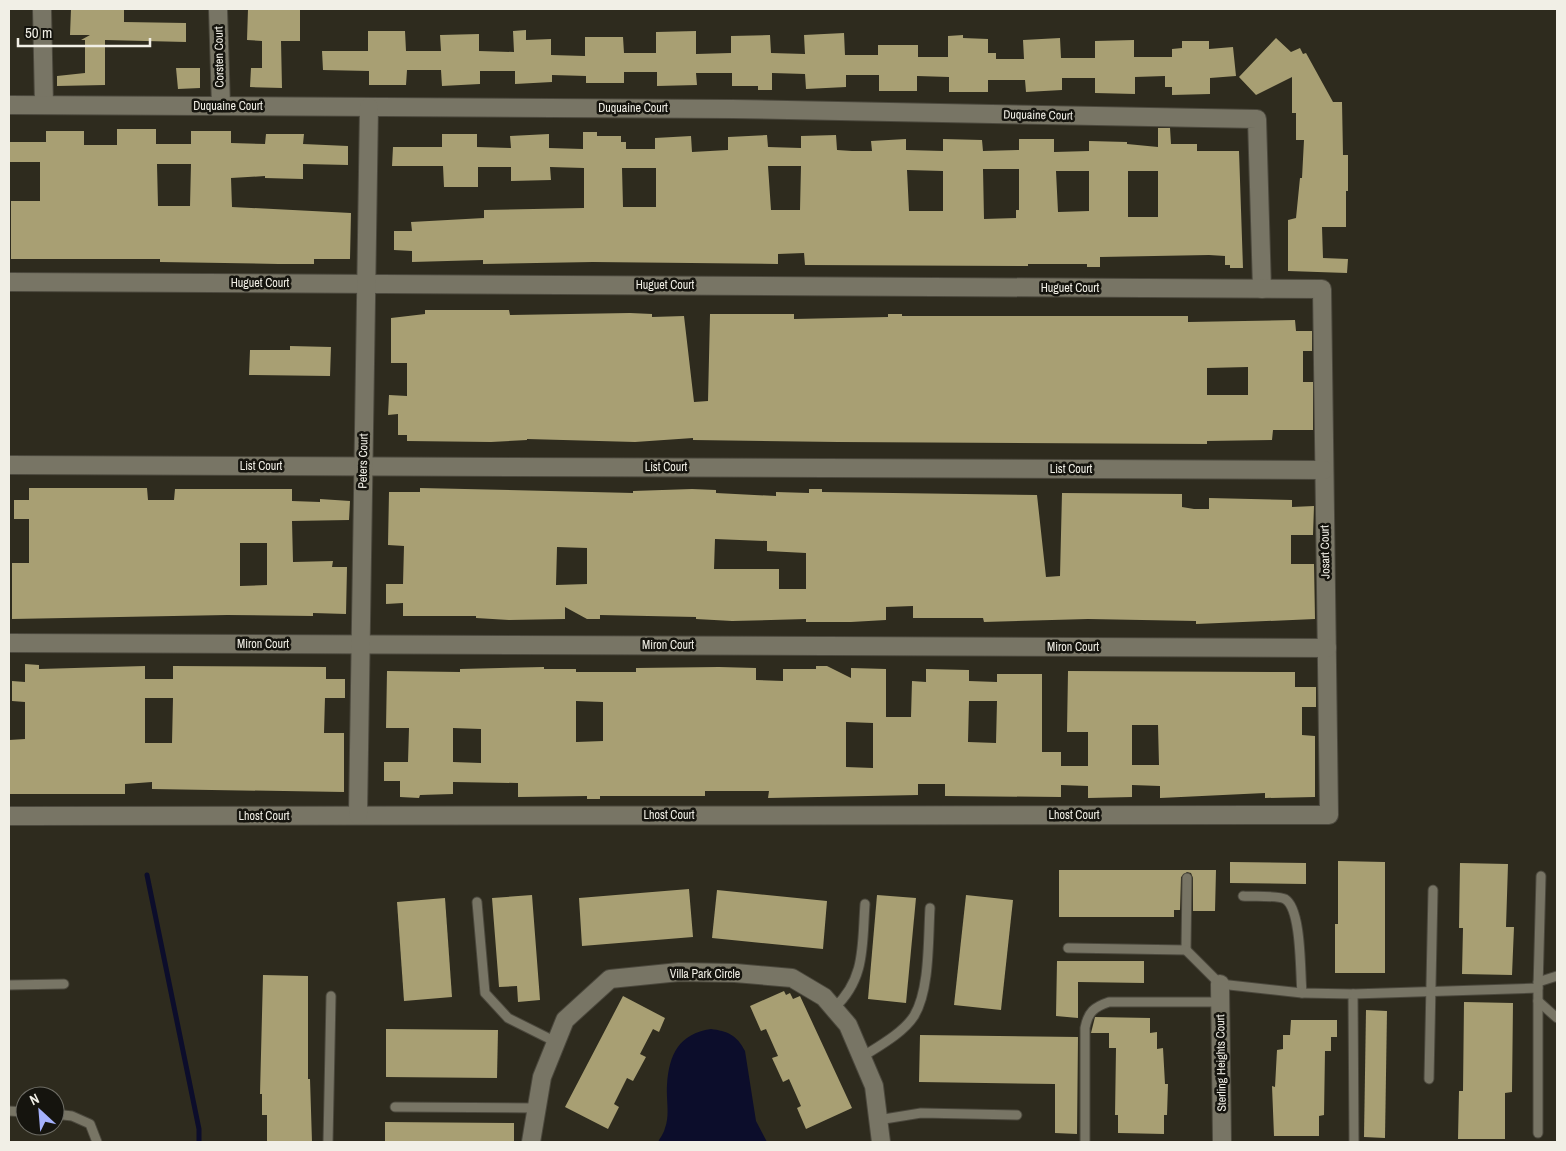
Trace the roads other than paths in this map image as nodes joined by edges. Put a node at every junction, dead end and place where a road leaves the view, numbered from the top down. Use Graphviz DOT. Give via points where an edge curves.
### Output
graph roads {
  1 [pos="42,9"];
  2 [pos="218,9"];
  3 [pos="9,105"];
  4 [pos="44,105"];
  5 [pos="220,106"];
  6 [pos="369,107"];
  7 [pos="9,282"];
  8 [pos="366,284"];
  9 [pos="1262,289"];
  10 [pos="1322,289"];
  11 [pos="9,465"];
  12 [pos="363,466"];
  13 [pos="1324,470"];
  14 [pos="9,643"];
  15 [pos="361,644"];
  16 [pos="1327,648"];
  17 [pos="1329,815"];
  18 [pos="9,816"];
  19 [pos="358,816"];
  20 [pos="1541,876"];
  21 [pos="1187,878"];
  22 [pos="1432,890"];
  23 [pos="1243,896"];
  24 [pos="477,902"];
  25 [pos="865,904"];
  26 [pos="930,908"];
  27 [pos="1068,948"];
  28 [pos="1186,950"];
  29 [pos="1557,976"];
  30 [pos="64,984"];
  31 [pos="9,985"];
  32 [pos="1538,985"];
  33 [pos="1432,992"];
  34 [pos="1220,993"];
  35 [pos="1302,993"];
  36 [pos="1353,994"];
  37 [pos="331,996"];
  38 [pos="1538,1001"];
  39 [pos="834,1008"];
  40 [pos="1557,1018"];
  41 [pos="556,1042"];
  42 [pos="862,1057"];
  43 [pos="1429,1079"];
  44 [pos="395,1107"];
  45 [pos="536,1108"];
  46 [pos="65,1115"];
  47 [pos="1017,1115"];
  48 [pos="878,1120"];
  49 [pos="1538,1133"];
  50 [pos="97,1142"];
  51 [pos="328,1142"];
  52 [pos="531,1142"];
  53 [pos="881,1142"];
  54 [pos="1085,1142"];
  55 [pos="1222,1142"];
  56 [pos="1354,1142"];
  1 -- 4 [label="street"];
  2 -- 5 [label="street, Corsten Court"];
  3 -- 4 [label="street, Duquaine Court"];
  4 -- 5 [label="street, Duquaine Court"];
  5 -- 6 [label="street, Duquaine Court"];
  6 -- 8 [label="street, Peters Court"];
  6 -- 9 [label="street, Duquaine Court" via="742,109 1257,119"];
  7 -- 8 [label="street, Huguet Court"];
  8 -- 9 [label="street, Huguet Court"];
  8 -- 12 [label="street, Peters Court"];
  9 -- 10 [label="street, Huguet Court"];
  10 -- 13 [label="street, Josart Court"];
  11 -- 12 [label="street, List Court"];
  12 -- 13 [label="street, List Court"];
  12 -- 15 [label="street, Peters Court"];
  13 -- 16 [label="street, Josart Court"];
  14 -- 15 [label="street, Miron Court"];
  15 -- 16 [label="street, Miron Court"];
  15 -- 19 [label="street, Peters Court"];
  16 -- 17 [label="street, Josart Court"];
  17 -- 19 [label="street, Lhost Court"];
  18 -- 19 [label="street, Lhost Court"];
  20 -- 32 [label="lane"];
  21 -- 28 [label="lane"];
  22 -- 33 [label="lane"];
  23 -- 35 [label="lane" via="1284,898 1290,903 1296,921"];
  24 -- 41 [label="lane" via="485,993 508,1018"];
  25 -- 39 [label="lane" via="860,968 855,984"];
  26 -- 42 [label="lane" via="925,978 914,1017 891,1038"];
  27 -- 28 [label="lane"];
  28 -- 34 [label="lane"];
  29 -- 32 [label="lane"];
  30 -- 31 [label="lane"];
  32 -- 33 [label="lane"];
  32 -- 38 [label="lane"];
  33 -- 36 [label="lane"];
  33 -- 43 [label="lane"];
  34 -- 35 [label="lane"];
  34 -- 54 [label="lane" via="1109,1002 1096,1006 1087,1016 1084,1028"];
  34 -- 55 [label="street, Sterling Heights Court"];
  35 -- 36 [label="lane"];
  36 -- 56 [label="lane"];
  37 -- 51 [label="lane"];
  38 -- 40 [label="lane"];
  38 -- 49 [label="lane"];
  39 -- 41 [label="street, Villa Park Circle" via="824,997 792,978 679,972 610,979 565,1020"];
  39 -- 42 [label="street, Villa Park Circle" via="848,1025"];
  41 -- 45 [label="street, Villa Park Circle" via="542,1077"];
  42 -- 48 [label="street, Villa Park Circle" via="874,1086"];
  44 -- 45 [label="lane"];
  45 -- 52 [label="street, Villa Park Circle"];
  46 -- 50 [label="lane" via="90,1124"];
  47 -- 48 [label="lane" via="921,1113"];
  48 -- 53 [label="street, Villa Park Circle"];
}
